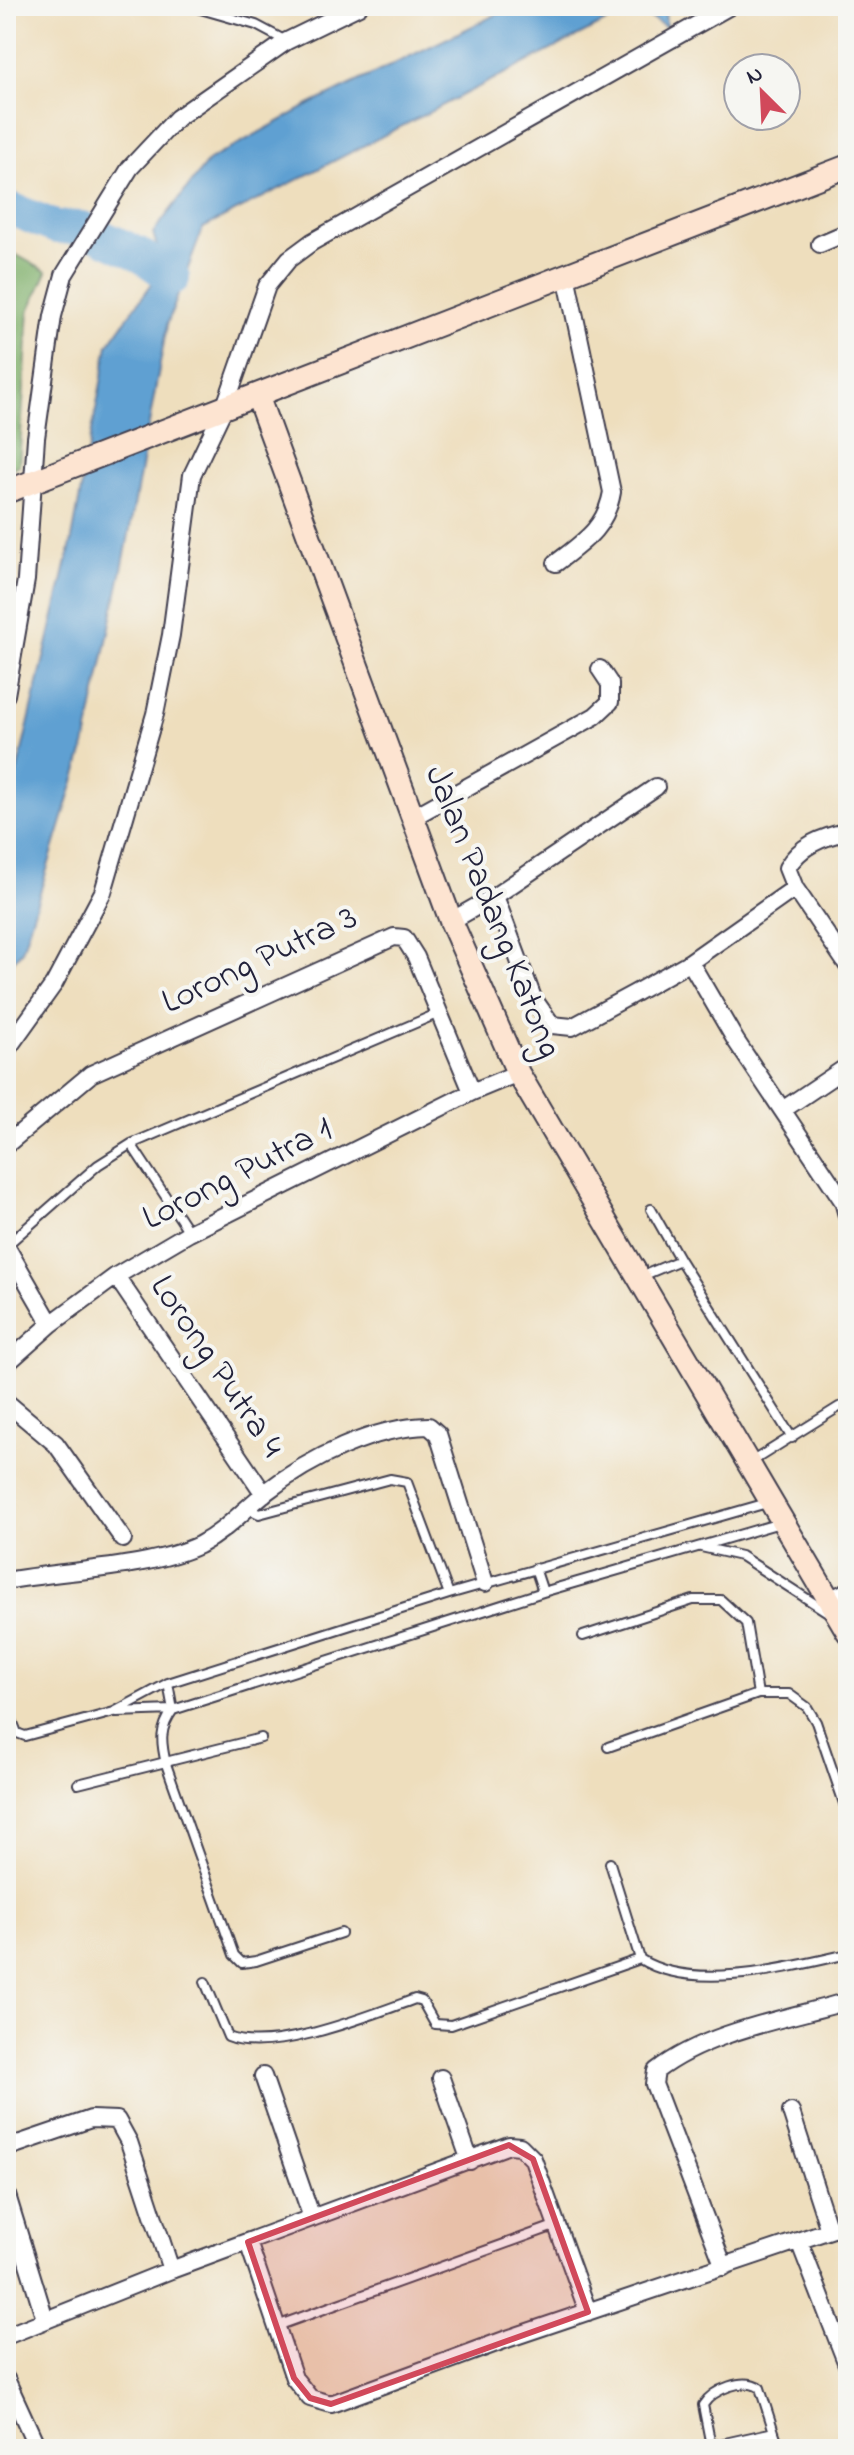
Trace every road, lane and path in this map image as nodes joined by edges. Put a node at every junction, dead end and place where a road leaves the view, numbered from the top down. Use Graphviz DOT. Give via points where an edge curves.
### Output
graph roads {
  1 [pos="190,6"];
  2 [pos="359,6"];
  3 [pos="730,6"];
  4 [pos="287,41"];
  5 [pos="848,166"];
  6 [pos="848,232"];
  7 [pos="820,244"];
  8 [pos="566,275"];
  9 [pos="257,395"];
  10 [pos="225,406"];
  11 [pos="42,478"];
  12 [pos="6,492"];
  13 [pos="556,563"];
  14 [pos="600,669"];
  15 [pos="6,695"];
  16 [pos="656,787"];
  17 [pos="415,816"];
  18 [pos="848,831"];
  19 [pos="795,888"];
  20 [pos="495,896"];
  21 [pos="451,921"];
  22 [pos="690,962"];
  23 [pos="848,966"];
  24 [pos="439,1013"];
  25 [pos="6,1051"];
  26 [pos="848,1066"];
  27 [pos="518,1073"];
  28 [pos="472,1092"];
  29 [pos="784,1109"];
  30 [pos="131,1144"];
  31 [pos="6,1145"];
  32 [pos="846,1200"];
  33 [pos="651,1209"];
  34 [pos="848,1219"];
  35 [pos="189,1233"];
  36 [pos="6,1246"];
  37 [pos="680,1260"];
  38 [pos="116,1276"];
  39 [pos="641,1277"];
  40 [pos="51,1324"];
  41 [pos="6,1364"];
  42 [pos="6,1402"];
  43 [pos="848,1405"];
  44 [pos="792,1438"];
  45 [pos="750,1462"];
  46 [pos="264,1494"];
  47 [pos="772,1501"];
  48 [pos="249,1509"];
  49 [pos="784,1522"];
  50 [pos="123,1539"];
  51 [pos="697,1546"];
  52 [pos="535,1568"];
  53 [pos="6,1581"];
  54 [pos="485,1583"];
  55 [pos="543,1592"];
  56 [pos="449,1594"];
  57 [pos="839,1595"];
  58 [pos="846,1627"];
  59 [pos="583,1636"];
  60 [pos="168,1683"];
  61 [pos="758,1694"];
  62 [pos="6,1705"];
  63 [pos="173,1710"];
  64 [pos="114,1712"];
  65 [pos="261,1738"];
  66 [pos="608,1747"];
  67 [pos="166,1764"];
  68 [pos="78,1784"];
  69 [pos="848,1815"];
  70 [pos="610,1863"];
  71 [pos="341,1933"];
  72 [pos="848,1954"];
  73 [pos="640,1959"];
  74 [pos="205,1982"];
  75 [pos="848,2001"];
  76 [pos="263,2076"];
  77 [pos="441,2078"];
  78 [pos="791,2112"];
  79 [pos="6,2148"];
  80 [pos="470,2161"];
  81 [pos="6,2192"];
  82 [pos="312,2218"];
  83 [pos="848,2224"];
  84 [pos="557,2225"];
  85 [pos="829,2230"];
  86 [pos="799,2241"];
  87 [pos="248,2242"];
  88 [pos="724,2267"];
  89 [pos="171,2270"];
  90 [pos="588,2312"];
  91 [pos="45,2319"];
  92 [pos="277,2326"];
  93 [pos="6,2336"];
  94 [pos="848,2367"];
  95 [pos="6,2379"];
  96 [pos="774,2432"];
  97 [pos="711,2446"];
  98 [pos="38,2449"];
  99 [pos="698,2449"];
  100 [pos="780,2449"];
  1 -- 4 [label="lane" via="256,25"];
  2 -- 4 [label="street"];
  3 -- 10 [label="street" via="289,259 257,307"];
  4 -- 11 [label="street" via="177,118 130,168 64,275 36,438"];
  5 -- 8 [label="street"];
  6 -- 7 [label="street"];
  8 -- 9 [label="street"];
  8 -- 13 [label="street" via="612,492 609,512 598,530"];
  9 -- 10 [label="street"];
  9 -- 17 [label="street, Jalan Padang Katong"];
  10 -- 11 [label="street"];
  10 -- 25 [label="street" via="192,475 158,701 103,892 54,984"];
  11 -- 12 [label="street"];
  11 -- 15 [label="street"];
  14 -- 17 [label="street" via="610,684 610,702 595,716"];
  16 -- 20 [label="street"];
  17 -- 21 [label="street, Jalan Padang Katong"];
  18 -- 19 [label="street" via="795,854 787,868"];
  19 -- 22 [label="street"];
  19 -- 23 [label="street"];
  20 -- 21 [label="street"];
  20 -- 22 [label="street" via="533,998 552,1025 572,1027"];
  21 -- 27 [label="street, Jalan Padang Katong"];
  22 -- 29 [label="street"];
  24 -- 28 [label="street, Lorong Putra 3"];
  24 -- 30 [label="lane"];
  24 -- 31 [label="street, Lorong Putra 3" via="410,945 404,938 379,941 91,1074"];
  26 -- 29 [label="street"];
  27 -- 28 [label="street, Lorong Putra 1"];
  27 -- 39 [label="street, Jalan Padang Katong"];
  28 -- 35 [label="street, Lorong Putra 1"];
  29 -- 32 [label="street"];
  30 -- 35 [label="lane"];
  30 -- 36 [label="lane" via="98,1165"];
  32 -- 34 [label="street"];
  33 -- 37 [label="lane"];
  35 -- 38 [label="street, Lorong Putra 1"];
  36 -- 40 [label="street"];
  37 -- 39 [label="lane"];
  37 -- 44 [label="lane"];
  38 -- 40 [label="street, Lorong Putra 1"];
  38 -- 46 [label="street, Lorong Putra 4"];
  39 -- 45 [label="street, Jalan Padang Katong"];
  40 -- 41 [label="street, Lorong Putra 1"];
  42 -- 50 [label="street" via="56,1444"];
  43 -- 44 [label="lane"];
  44 -- 45 [label="lane"];
  45 -- 47 [label="street, Jalan Padang Katong"];
  46 -- 48 [label="street"];
  46 -- 54 [label="street" via="345,1447 429,1426 438,1434"];
  47 -- 49 [label="street, Jalan Padang Katong"];
  47 -- 52 [label="lane"];
  48 -- 53 [label="street" via="225,1530 174,1553"];
  48 -- 56 [label="lane" via="259,1514 390,1479 407,1482"];
  49 -- 51 [label="lane"];
  49 -- 57 [label="street, Jalan Padang Katong"];
  51 -- 55 [label="lane"];
  51 -- 58 [label="lane" via="741,1556 766,1569"];
  52 -- 54 [label="lane"];
  52 -- 55 [label="lane"];
  54 -- 56 [label="lane"];
  55 -- 63 [label="lane"];
  56 -- 60 [label="lane"];
  57 -- 58 [label="street, Jalan Padang Katong"];
  59 -- 61 [label="lane" via="693,1600 721,1600 746,1623"];
  60 -- 63 [label="lane"];
  60 -- 64 [label="lane"];
  61 -- 66 [label="lane"];
  61 -- 69 [label="lane" via="789,1694 807,1707"];
  62 -- 64 [label="lane" via="20,1736"];
  63 -- 64 [label="lane"];
  63 -- 67 [label="lane" via="162,1728"];
  65 -- 67 [label="lane"];
  67 -- 68 [label="lane"];
  67 -- 71 [label="lane" via="234,1955 242,1963"];
  70 -- 73 [label="lane"];
  72 -- 73 [label="lane" via="745,1974 675,1972"];
  73 -- 74 [label="lane" via="451,2025 435,2024 422,2001 415,1999 313,2032 242,2043 228,2037"];
  75 -- 88 [label="street" via="705,2044 656,2071 654,2084"];
  76 -- 82 [label="street"];
  77 -- 80 [label="street"];
  78 -- 85 [label="street"];
  79 -- 89 [label="street" via="91,2119 117,2120"];
  80 -- 82 [label="street"];
  80 -- 84 [label="street" via="509,2145 528,2151"];
  81 -- 91 [label="street"];
  82 -- 87 [label="street"];
  83 -- 85 [label="street"];
  84 -- 90 [label="street"];
  84 -- 92 [label="lane"];
  85 -- 86 [label="street"];
  86 -- 88 [label="street"];
  86 -- 94 [label="street"];
  87 -- 89 [label="street"];
  87 -- 92 [label="street"];
  88 -- 90 [label="street"];
  89 -- 91 [label="street"];
  90 -- 92 [label="street" via="331,2404 310,2398 298,2384"];
  91 -- 93 [label="street"];
  95 -- 98 [label="street"];
  96 -- 97 [label="lane"];
  96 -- 97 [label="lane" via="760,2388 737,2385 709,2396 703,2405"];
  96 -- 100 [label="lane"];
  97 -- 99 [label="lane"];
}
